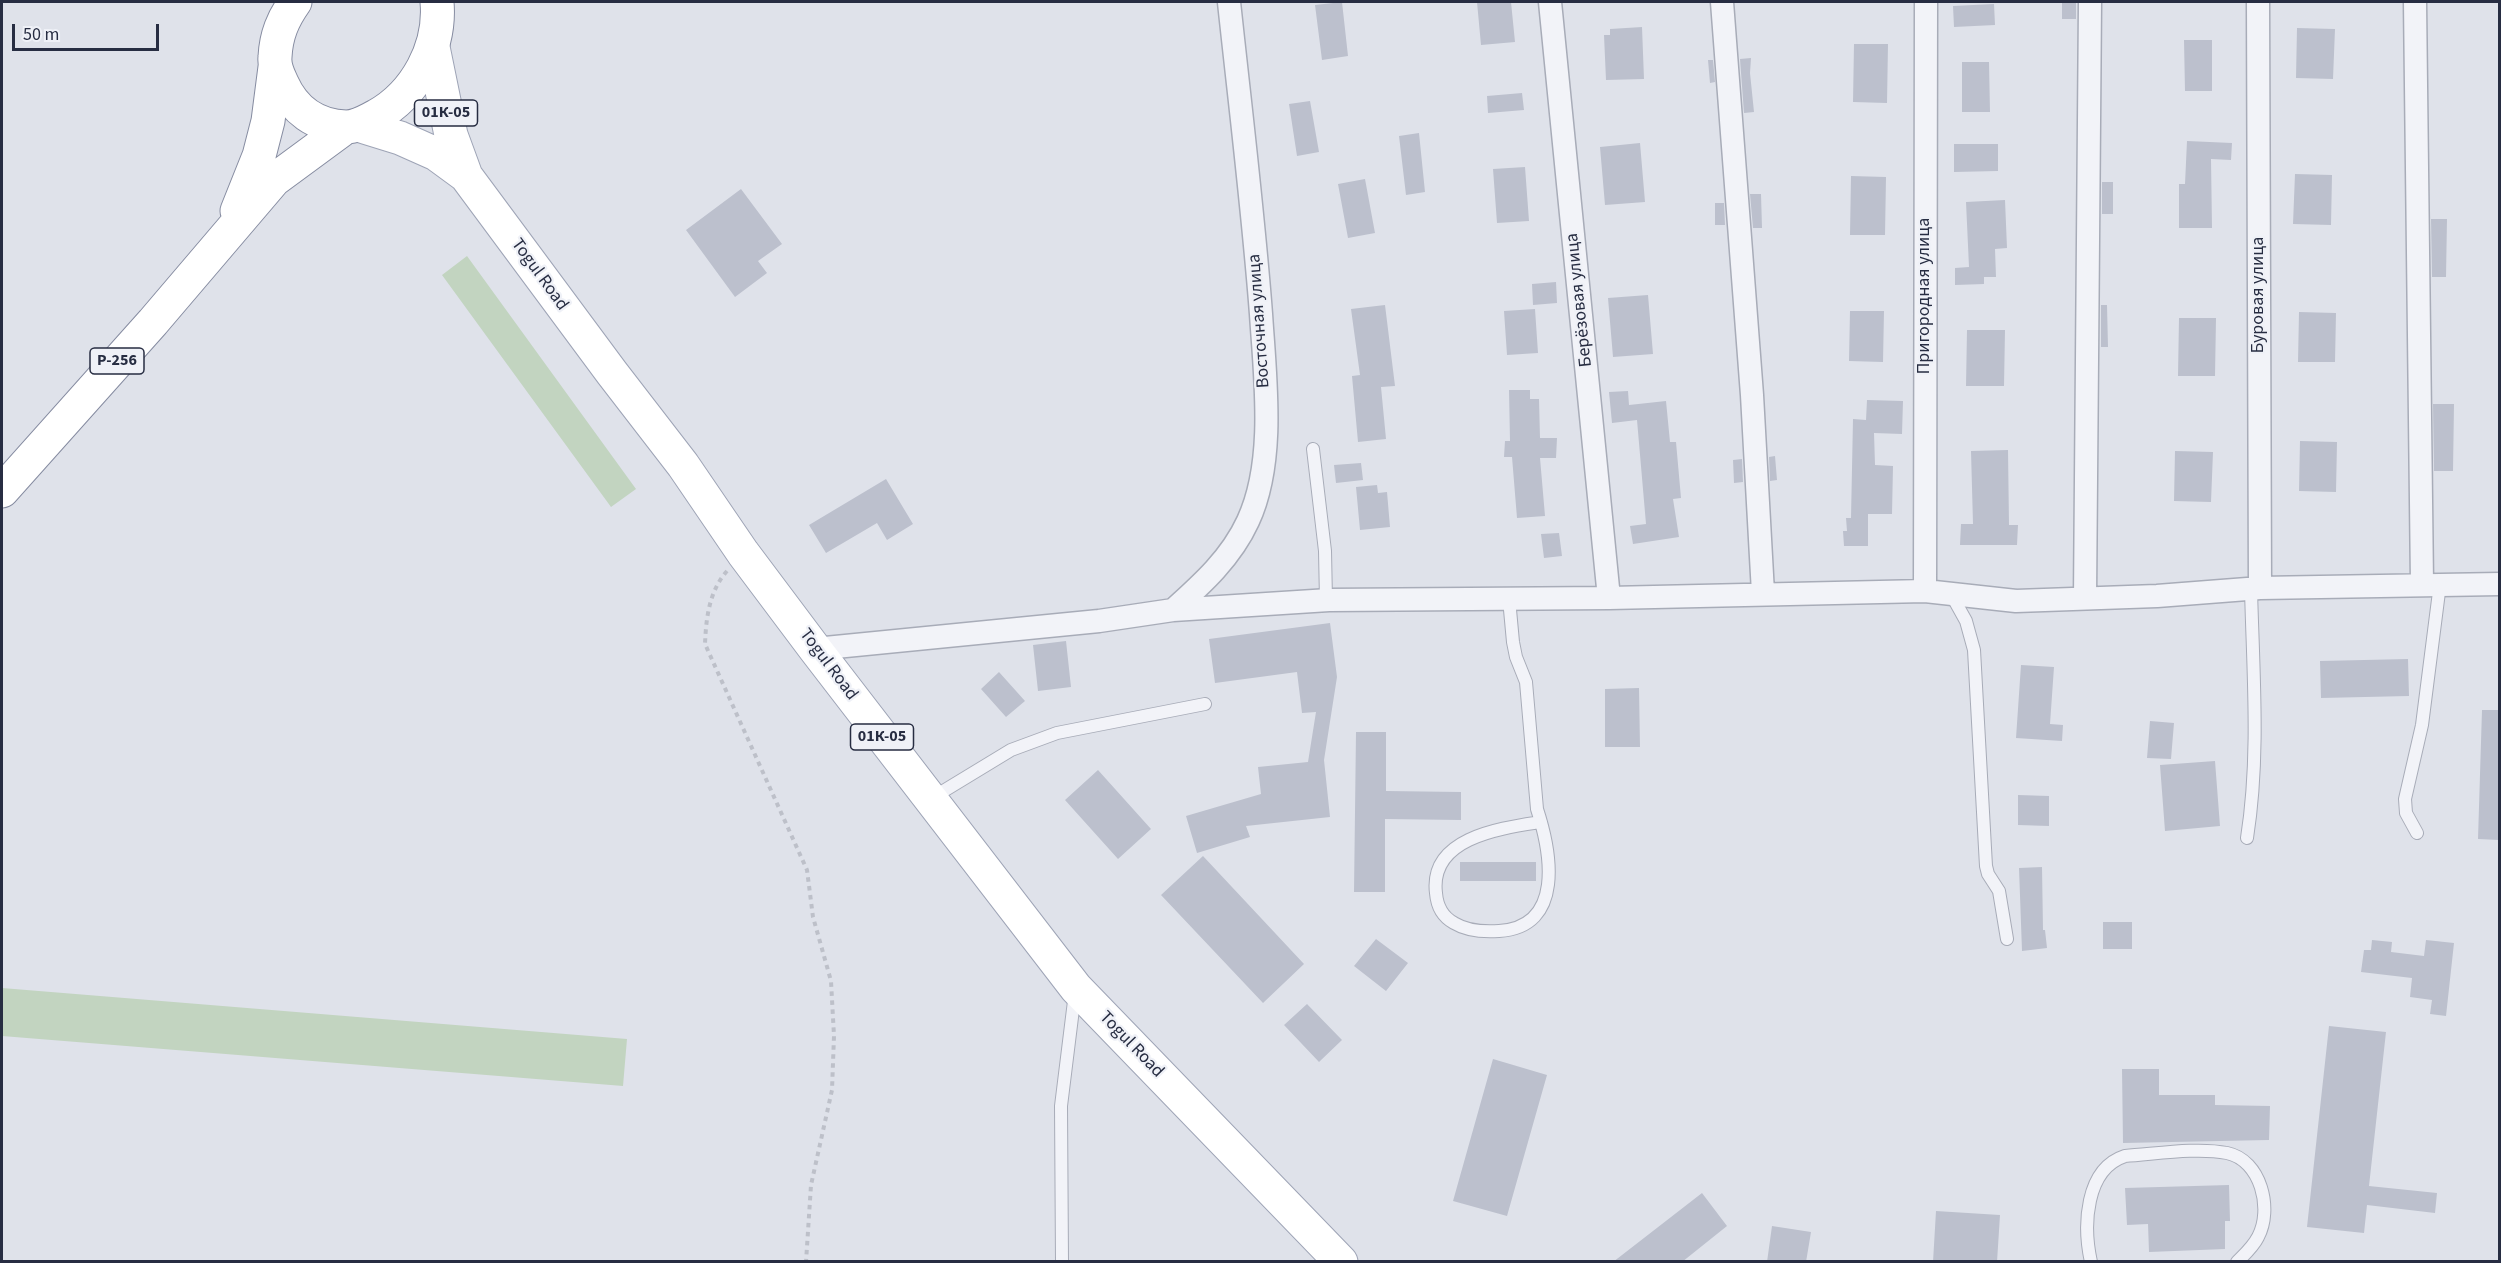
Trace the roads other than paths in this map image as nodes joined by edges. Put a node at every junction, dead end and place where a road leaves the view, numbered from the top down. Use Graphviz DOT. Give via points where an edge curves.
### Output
graph roads {
  1 [pos="437,2"];
  2 [pos="1229,2"];
  3 [pos="1550,2"];
  4 [pos="1722,2"];
  5 [pos="1926,2"];
  6 [pos="2090,2"];
  7 [pos="2258,2"];
  8 [pos="2415,2"];
  9 [pos="285,8"];
  10 [pos="433,47"];
  11 [pos="275,67"];
  12 [pos="352,126"];
  13 [pos="466,176"];
  14 [pos="230,230"];
  15 [pos="1313,449"];
  16 [pos="2,491"];
  17 [pos="2431,584"];
  18 [pos="2499,584"];
  19 [pos="2255,588"];
  20 [pos="1925,591"];
  21 [pos="1763,593"];
  22 [pos="1951,594"];
  23 [pos="2085,597"];
  24 [pos="1509,598"];
  25 [pos="1609,598"];
  26 [pos="1326,600"];
  27 [pos="1173,610"];
  28 [pos="815,649"];
  29 [pos="1205,704"];
  30 [pos="931,799"];
  31 [pos="1541,822"];
  32 [pos="2417,833"];
  33 [pos="2247,838"];
  34 [pos="2007,939"];
  35 [pos="1076,988"];
  36 [pos="1062,1262"];
  37 [pos="1341,1262"];
  38 [pos="2091,1262"];
  39 [pos="2237,1262"];
  1 -- 10 [label="main road, Р-256" via="439,18"];
  2 -- 27 [label="street, Восточная улица" via="1257,266 1265,377 1263,464 1249,519 1236,543 1214,572"];
  3 -- 25 [label="street, Берёзовая улица"];
  4 -- 21 [label="street"];
  5 -- 20 [label="street, Пригородная улица"];
  6 -- 23 [label="street"];
  7 -- 19 [label="street, Буровая улица"];
  8 -- 17 [label="street"];
  9 -- 11 [label="main road, Р-256"];
  10 -- 12 [label="main road, Р-256" via="404,96 385,111"];
  10 -- 13 [label="main road, 01К-05" via="451,135"];
  11 -- 12 [label="main road" via="300,111 319,122"];
  11 -- 14 [label="main road, Р-256" via="259,156"];
  12 -- 13 [label="main road, 01К-05" via="400,138 436,154"];
  12 -- 14 [label="main road, Р-256" via="274,180"];
  13 -- 28 [label="main road, Togul Road / 01К-05" via="684,465"];
  14 -- 16 [label="main road, Р-256"];
  15 -- 26 [label="lane" via="1323,527"];
  17 -- 18 [label="street"];
  17 -- 19 [label="street"];
  17 -- 32 [label="lane" via="2422,725 2405,799 2406,813"];
  19 -- 23 [label="street"];
  19 -- 33 [label="lane" via="2253,796"];
  20 -- 21 [label="street"];
  20 -- 22 [label="street"];
  21 -- 25 [label="street"];
  22 -- 23 [label="street" via="2016,601"];
  22 -- 34 [label="lane" via="1966,621 1974,650 1986,866 1999,891"];
  24 -- 25 [label="street"];
  24 -- 26 [label="street"];
  24 -- 31 [label="lane" via="1513,642 1526,682"];
  26 -- 27 [label="street"];
  27 -- 28 [label="street"];
  28 -- 30 [label="main road, Togul Road / 01К-05"];
  29 -- 30 [label="lane" via="1057,733 1011,750"];
  30 -- 35 [label="main road, Togul Road / 01К-05"];
  31 -- 31 [label="lane" via="1550,878 1537,912 1526,925 1511,930 1473,930 1454,923 1441,911 1435,888 1438,872 1455,848 1495,829"];
  35 -- 36 [label="lane" via="1061,1106"];
  35 -- 37 [label="main road, Togul Road / 01К-05"];
  38 -- 39 [label="lane" via="2092,1192 2112,1160 2211,1151 2240,1158 2262,1187 2259,1235"];
}
